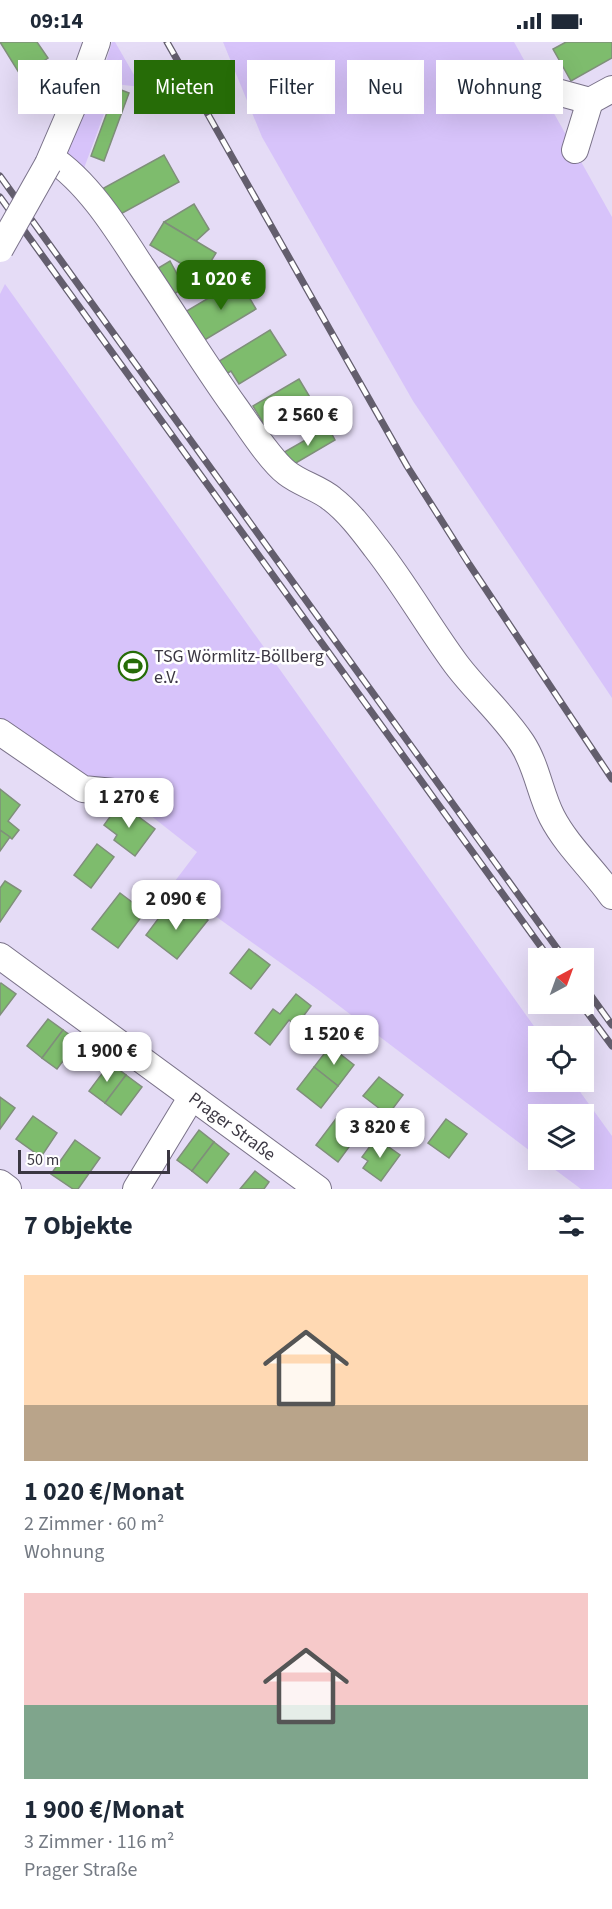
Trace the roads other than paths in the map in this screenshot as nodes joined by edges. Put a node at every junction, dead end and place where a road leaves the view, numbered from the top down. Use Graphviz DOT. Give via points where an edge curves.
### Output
graph roads {
  1 [pos="97,42"];
  2 [pos="563,92"];
  3 [pos="601,95"];
  4 [pos="575,150"];
  5 [pos="50,161"];
  6 [pos="0,249"];
  7 [pos="0,732"];
  8 [pos="144,795"];
  9 [pos="612,896"];
  10 [pos="0,956"];
  11 [pos="191,1098"];
  12 [pos="0,1183"];
  13 [pos="8,1189"];
  14 [pos="136,1189"];
  15 [pos="318,1189"];
  1 -- 5 [label="street"];
  2 -- 3 [label="street"];
  3 -- 4 [label="street"];
  5 -- 6 [label="street, bridge"];
  5 -- 9 [label="street" via="63,166 104,213 234,406 285,472 331,497 377,548 465,676 513,729 535,768 551,815 563,836"];
  7 -- 8 [label="street" via="83,789"];
  10 -- 11 [label="street, Prager Straße"];
  11 -- 14 [label="street"];
  11 -- 15 [label="street, Prager Straße"];
  12 -- 13 [label="street"];
}
